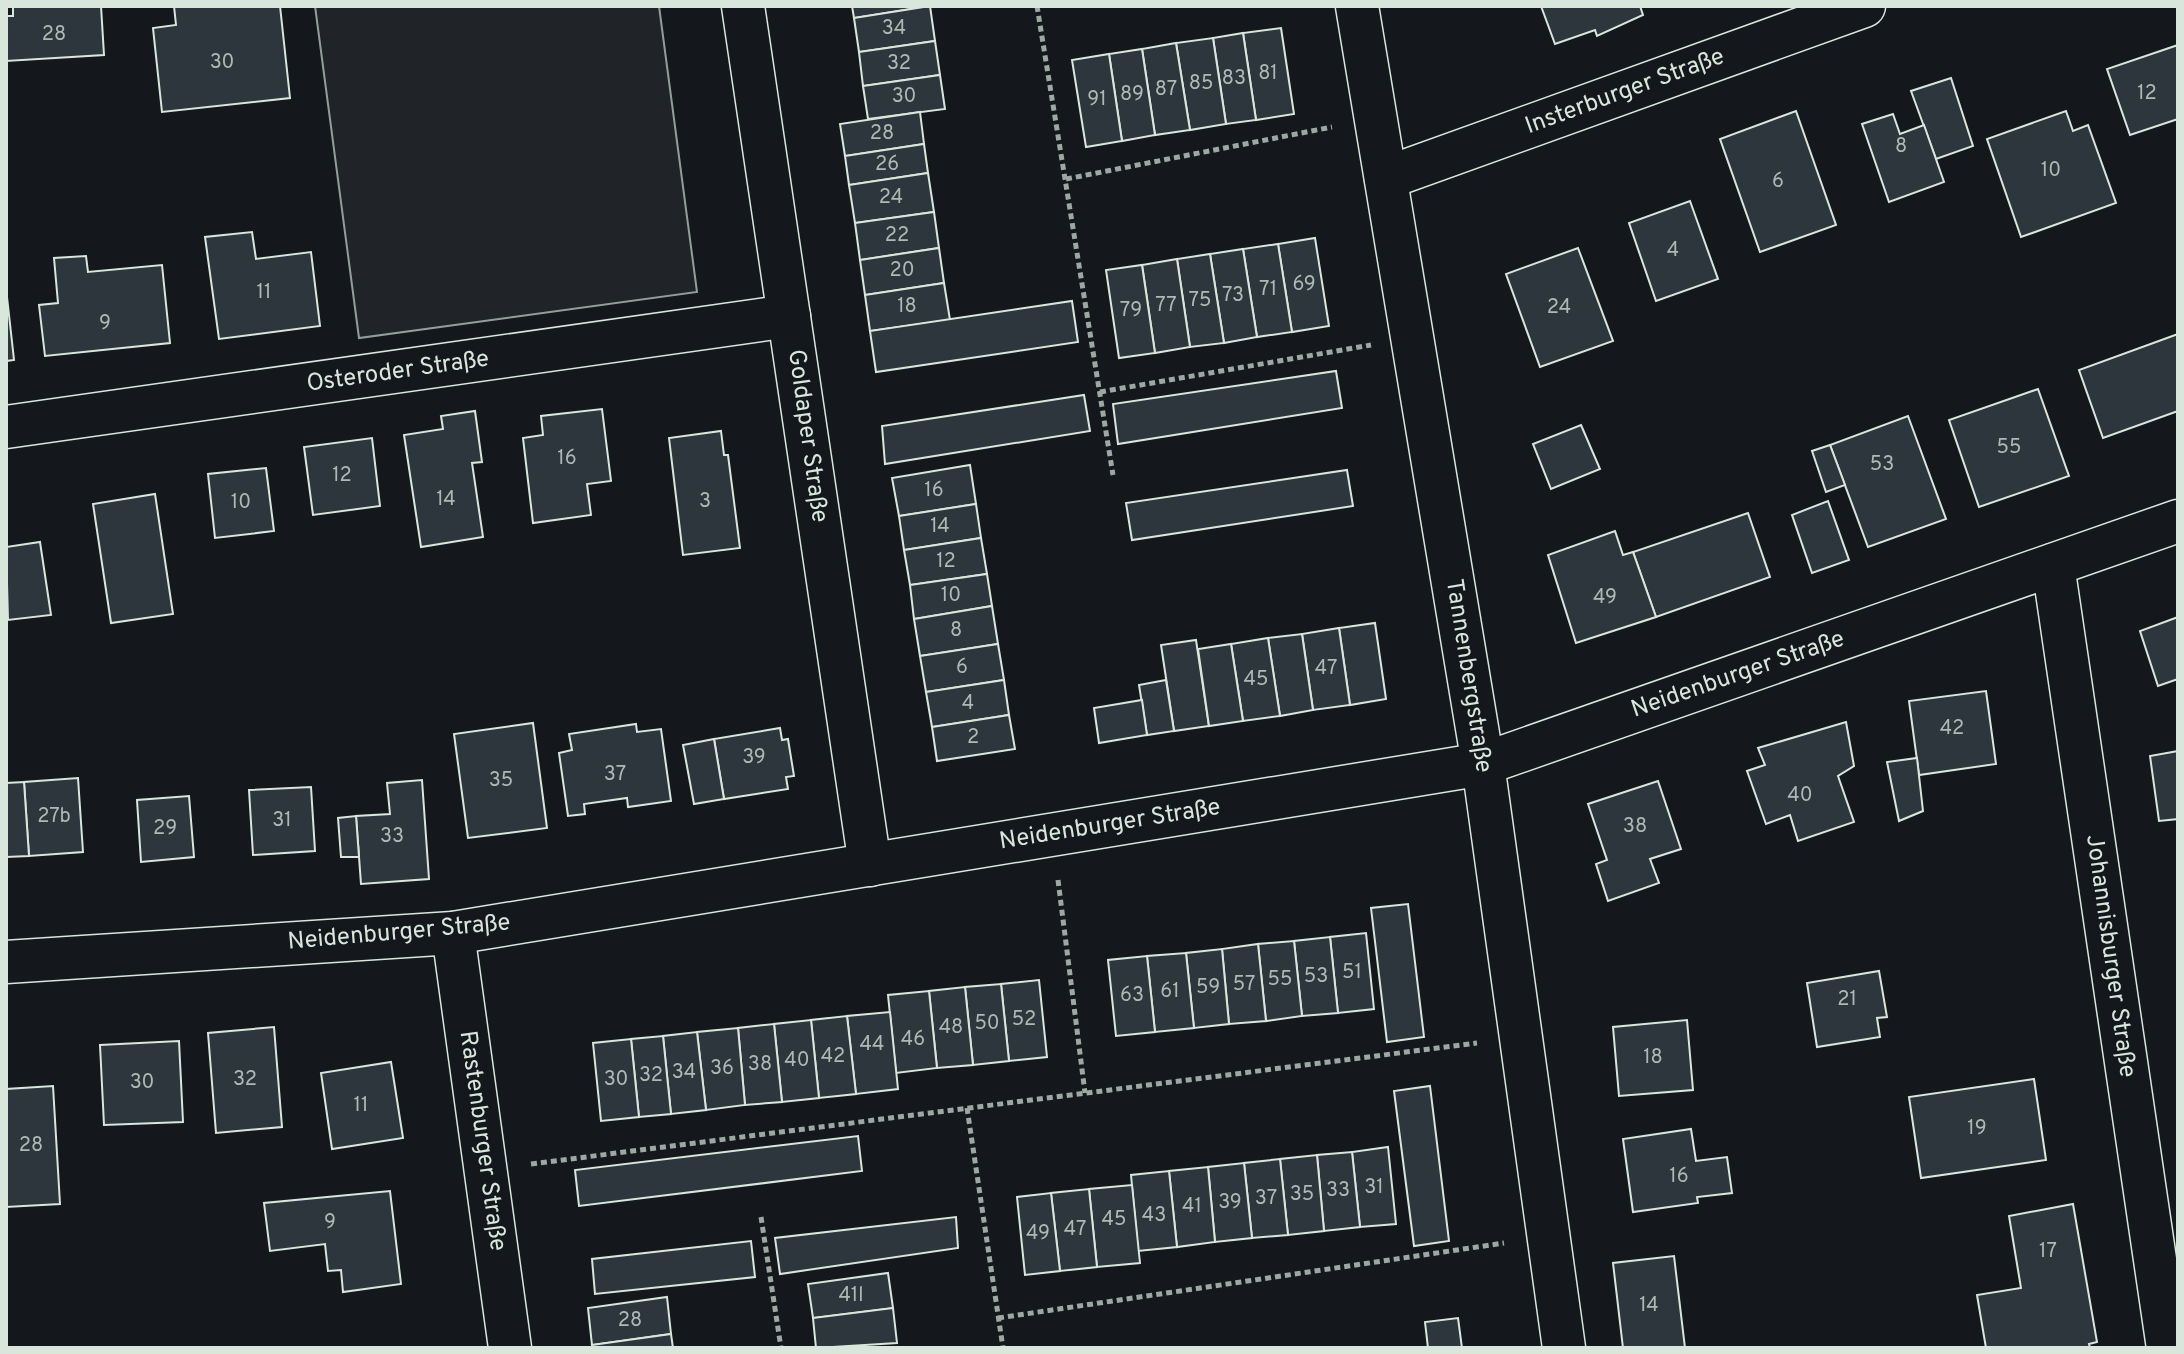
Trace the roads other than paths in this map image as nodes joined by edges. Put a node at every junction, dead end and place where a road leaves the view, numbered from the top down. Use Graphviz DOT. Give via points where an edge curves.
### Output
graph roads {
  1 [pos="743,6"];
  2 [pos="1357,6"];
  3 [pos="1864,6"];
  4 [pos="1386,178"];
  5 [pos="789,316"];
  6 [pos="6,427"];
  7 [pos="2178,521"];
  8 [pos="2053,565"];
  9 [pos="1483,764"];
  10 [pos="870,865"];
  11 [pos="453,933"];
  12 [pos="6,962"];
  13 [pos="510,1348"];
  14 [pos="1564,1348"];
  15 [pos="2168,1348"];
  1 -- 5 [label="street, Goldaper Straße"];
  2 -- 4 [label="street, Tannenbergstraße"];
  3 -- 4 [label="street, Insterburger Straße"];
  4 -- 9 [label="street, Tannenbergstraße"];
  5 -- 6 [label="street, Osteroder Straße"];
  5 -- 10 [label="street, Goldaper Straße"];
  7 -- 8 [label="street, Neidenburger Straße"];
  8 -- 9 [label="street, Neidenburger Straße"];
  8 -- 15 [label="street, Johannisburger Straße"];
  9 -- 10 [label="street, Neidenburger Straße"];
  9 -- 14 [label="street, Tannenbergstraße"];
  10 -- 11 [label="street, Neidenburger Straße"];
  11 -- 12 [label="street, Neidenburger Straße"];
  11 -- 13 [label="street, Rastenburger Straße"];
}
